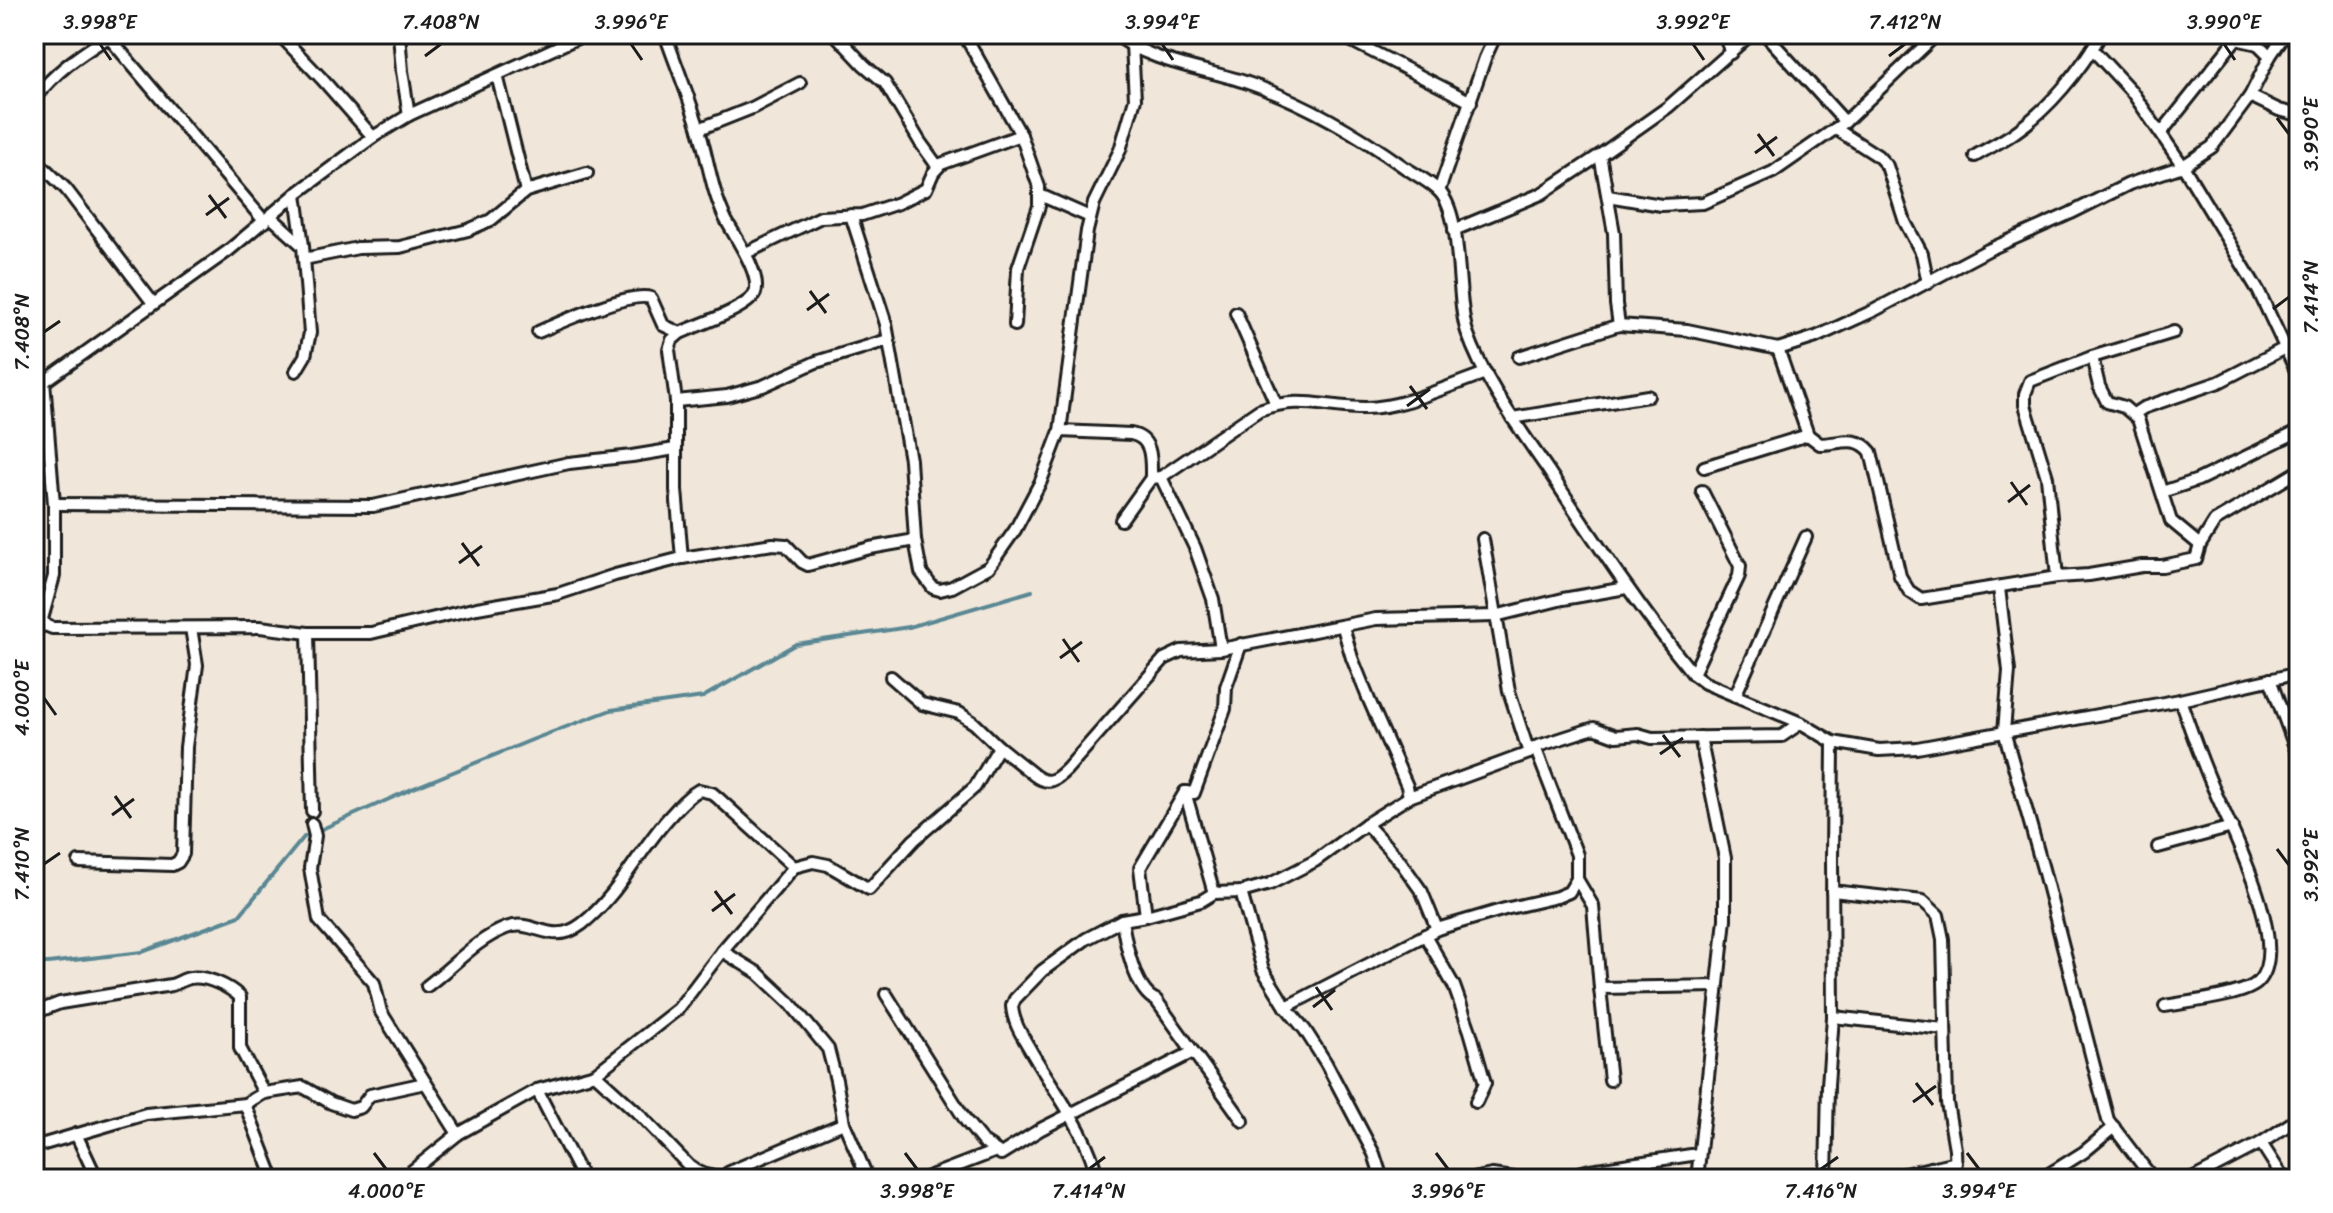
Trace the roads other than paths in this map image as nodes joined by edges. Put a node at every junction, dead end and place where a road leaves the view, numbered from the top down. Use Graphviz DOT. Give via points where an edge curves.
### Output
graph roads {
  1 [pos="279,34"];
  2 [pos="399,34"];
  3 [pos="586,34"];
  4 [pos="665,34"];
  5 [pos="835,34"];
  6 [pos="964,34"];
  7 [pos="1116,34"];
  8 [pos="1338,34"];
  9 [pos="1496,34"];
  10 [pos="1724,34"];
  11 [pos="1751,34"];
  12 [pos="1765,34"];
  13 [pos="1937,34"];
  14 [pos="2101,34"];
  15 [pos="2285,34"];
  16 [pos="107,36"];
  17 [pos="1350,37"];
  18 [pos="1132,45"];
  19 [pos="2092,49"];
  20 [pos="1731,53"];
  21 [pos="2270,56"];
  22 [pos="497,75"];
  23 [pos="800,83"];
  24 [pos="2250,96"];
  25 [pos="34,99"];
  26 [pos="1471,102"];
  27 [pos="409,115"];
  28 [pos="2299,115"];
  29 [pos="1840,125"];
  30 [pos="699,129"];
  31 [pos="2161,133"];
  32 [pos="1021,135"];
  33 [pos="373,137"];
  34 [pos="1600,155"];
  35 [pos="1975,156"];
  36 [pos="34,158"];
  37 [pos="2183,166"];
  38 [pos="938,167"];
  39 [pos="587,173"];
  40 [pos="526,191"];
  41 [pos="1439,191"];
  42 [pos="296,194"];
  43 [pos="1040,195"];
  44 [pos="1608,196"];
  45 [pos="851,215"];
  46 [pos="1090,217"];
  47 [pos="268,220"];
  48 [pos="1454,230"];
  49 [pos="303,246"];
  50 [pos="746,253"];
  51 [pos="304,259"];
  52 [pos="1928,283"];
  53 [pos="153,303"];
  54 [pos="1236,313"];
  55 [pos="1015,325"];
  56 [pos="1619,325"];
  57 [pos="538,332"];
  58 [pos="2174,332"];
  59 [pos="680,333"];
  60 [pos="888,340"];
  61 [pos="2285,348"];
  62 [pos="1778,349"];
  63 [pos="1519,357"];
  64 [pos="2092,357"];
  65 [pos="34,368"];
  66 [pos="296,371"];
  67 [pos="1486,373"];
  68 [pos="2299,377"];
  69 [pos="44,381"];
  70 [pos="34,389"];
  71 [pos="1648,396"];
  72 [pos="676,401"];
  73 [pos="1276,404"];
  74 [pos="2134,414"];
  75 [pos="1512,418"];
  76 [pos="1060,431"];
  77 [pos="2299,431"];
  78 [pos="1808,435"];
  79 [pos="675,449"];
  80 [pos="1704,467"];
  81 [pos="2299,471"];
  82 [pos="1156,477"];
  83 [pos="1702,491"];
  84 [pos="2162,492"];
  85 [pos="54,504"];
  86 [pos="1121,520"];
  87 [pos="1806,537"];
  88 [pos="1483,539"];
  89 [pos="915,540"];
  90 [pos="2200,545"];
  91 [pos="682,558"];
  92 [pos="2057,577"];
  93 [pos="1626,588"];
  94 [pos="1999,588"];
  95 [pos="1495,616"];
  96 [pos="39,627"];
  97 [pos="1343,627"];
  98 [pos="191,628"];
  99 [pos="308,633"];
  100 [pos="1241,644"];
  101 [pos="1221,649"];
  102 [pos="2299,673"];
  103 [pos="1693,674"];
  104 [pos="891,677"];
  105 [pos="2270,679"];
  106 [pos="1735,696"];
  107 [pos="2180,700"];
  108 [pos="1801,723"];
  109 [pos="2004,731"];
  110 [pos="1700,737"];
  111 [pos="1833,742"];
  112 [pos="999,747"];
  113 [pos="1532,750"];
  114 [pos="2299,758"];
  115 [pos="1185,792"];
  116 [pos="1409,797"];
  117 [pos="312,811"];
  118 [pos="312,824"];
  119 [pos="1366,824"];
  120 [pos="2232,827"];
  121 [pos="2158,847"];
  122 [pos="79,862"];
  123 [pos="794,867"];
  124 [pos="1577,879"];
  125 [pos="1832,891"];
  126 [pos="1241,892"];
  127 [pos="1214,893"];
  128 [pos="1146,916"];
  129 [pos="1122,920"];
  130 [pos="1437,929"];
  131 [pos="1425,935"];
  132 [pos="722,951"];
  133 [pos="427,986"];
  134 [pos="1718,986"];
  135 [pos="1600,988"];
  136 [pos="886,994"];
  137 [pos="2165,1006"];
  138 [pos="1286,1007"];
  139 [pos="34,1013"];
  140 [pos="1833,1017"];
  141 [pos="1944,1029"];
  142 [pos="1193,1052"];
  143 [pos="595,1074"];
  144 [pos="1610,1080"];
  145 [pos="425,1083"];
  146 [pos="537,1090"];
  147 [pos="264,1093"];
  148 [pos="1476,1102"];
  149 [pos="245,1104"];
  150 [pos="1071,1115"];
  151 [pos="2299,1118"];
  152 [pos="1243,1121"];
  153 [pos="844,1123"];
  154 [pos="2114,1127"];
  155 [pos="76,1134"];
  156 [pos="458,1134"];
  157 [pos="2261,1143"];
  158 [pos="34,1147"];
  159 [pos="996,1151"];
  160 [pos="1698,1154"];
  161 [pos="1956,1162"];
  162 [pos="738,1168"];
  163 [pos="97,1179"];
  164 [pos="274,1179"];
  165 [pos="402,1179"];
  166 [pos="583,1179"];
  167 [pos="746,1179"];
  168 [pos="868,1179"];
  169 [pos="923,1179"];
  170 [pos="1097,1179"];
  171 [pos="1382,1179"];
  172 [pos="1472,1179"];
  173 [pos="1521,1179"];
  174 [pos="1557,1179"];
  175 [pos="1697,1179"];
  176 [pos="1826,1179"];
  177 [pos="1883,1179"];
  178 [pos="1956,1179"];
  179 [pos="2041,1179"];
  180 [pos="2153,1179"];
  181 [pos="2192,1179"];
  182 [pos="2284,1179"];
  1 -- 33 [label="street"];
  2 -- 27 [label="street"];
  3 -- 22 [label="street"];
  4 -- 30 [label="street"];
  5 -- 38 [label="street" via="885,83"];
  6 -- 32 [label="street"];
  7 -- 18 [label="street"];
  8 -- 17 [label="street"];
  9 -- 26 [label="street"];
  10 -- 20 [label="street"];
  11 -- 20 [label="street"];
  12 -- 29 [label="street"];
  13 -- 29 [label="street"];
  14 -- 19 [label="street"];
  15 -- 21 [label="street"];
  16 -- 25 [label="street" via="53,76"];
  16 -- 47 [label="street"];
  17 -- 26 [label="street"];
  18 -- 41 [label="street" via="1290,99 1349,130"];
  18 -- 46 [label="street" via="1135,99 1120,150"];
  19 -- 31 [label="street"];
  19 -- 35 [label="street" via="2040,112"];
  20 -- 34 [label="street"];
  21 -- 24 [label="street"];
  21 -- 31 [label="street" via="2258,44 2236,39"];
  22 -- 27 [label="street"];
  22 -- 40 [label="street"];
  23 -- 30 [label="street"];
  24 -- 28 [label="street"];
  24 -- 37 [label="street" via="2212,147"];
  26 -- 41 [label="street"];
  27 -- 33 [label="street"];
  29 -- 44 [label="street" via="1773,172 1703,203 1661,205"];
  29 -- 52 [label="street" via="1887,166"];
  30 -- 50 [label="street" via="712,185"];
  31 -- 37 [label="street"];
  32 -- 38 [label="street"];
  32 -- 43 [label="street"];
  33 -- 42 [label="street"];
  34 -- 44 [label="street"];
  34 -- 48 [label="street" via="1541,194"];
  36 -- 53 [label="street" via="66,189"];
  37 -- 52 [label="street" via="2129,184"];
  37 -- 61 [label="street" via="2259,292"];
  38 -- 45 [label="street" via="921,193"];
  39 -- 40 [label="street"];
  40 -- 51 [label="street" via="491,220 468,230 400,247 358,248"];
  41 -- 48 [label="street"];
  42 -- 47 [label="street"];
  42 -- 49 [label="street"];
  43 -- 46 [label="street"];
  43 -- 55 [label="street" via="1018,268"];
  44 -- 56 [label="street"];
  45 -- 50 [label="street" via="821,217"];
  45 -- 60 [label="street"];
  46 -- 76 [label="street"];
  47 -- 49 [label="street"];
  47 -- 53 [label="street"];
  48 -- 67 [label="street" via="1465,325"];
  49 -- 51 [label="street"];
  50 -- 59 [label="street" via="756,288 753,297"];
  51 -- 66 [label="street" via="310,333"];
  52 -- 62 [label="street" via="1816,337"];
  53 -- 69 [label="street"];
  54 -- 73 [label="street"];
  56 -- 62 [label="street" via="1687,330"];
  56 -- 63 [label="street"];
  57 -- 59 [label="street" via="641,295 651,298 663,325"];
  58 -- 64 [label="street"];
  59 -- 72 [label="street" via="669,350"];
  60 -- 72 [label="street" via="816,362 763,386"];
  60 -- 89 [label="street" via="910,460"];
  61 -- 68 [label="street"];
  61 -- 74 [label="street" via="2219,382"];
  62 -- 78 [label="street"];
  64 -- 74 [label="street" via="2107,402"];
  64 -- 92 [label="street" via="2030,381 2025,394 2047,477"];
  65 -- 69 [label="street"];
  67 -- 73 [label="street" via="1401,403 1366,409 1314,402"];
  67 -- 75 [label="street"];
  69 -- 70 [label="street"];
  69 -- 85 [label="street"];
  71 -- 75 [label="street"];
  72 -- 79 [label="street"];
  73 -- 82 [label="street"];
  74 -- 84 [label="street"];
  75 -- 93 [label="street"];
  76 -- 82 [label="street" via="1138,435 1151,453"];
  76 -- 89 [label="street" via="1041,481 989,567 952,587 933,588 921,572"];
  77 -- 84 [label="street"];
  78 -- 80 [label="street"];
  78 -- 94 [label="street" via="1820,444 1859,442 1871,452 1900,576 1915,597"];
  79 -- 85 [label="street" via="569,463 373,506"];
  79 -- 91 [label="street"];
  81 -- 90 [label="street" via="2215,521"];
  82 -- 86 [label="street"];
  82 -- 101 [label="street" via="1195,548 1213,599"];
  83 -- 103 [label="street" via="1740,566"];
  84 -- 90 [label="street" via="2171,521"];
  85 -- 96 [label="street" via="54,576"];
  87 -- 106 [label="street"];
  88 -- 95 [label="street"];
  89 -- 91 [label="street" via="808,565 786,545"];
  90 -- 92 [label="street" via="2196,559"];
  91 -- 99 [label="street" via="558,594 393,629"];
  92 -- 94 [label="street"];
  93 -- 95 [label="street"];
  93 -- 103 [label="street"];
  94 -- 109 [label="street" via="2009,671"];
  95 -- 97 [label="street" via="1376,619"];
  95 -- 113 [label="street" via="1509,691"];
  96 -- 98 [label="street"];
  97 -- 100 [label="street"];
  97 -- 116 [label="street"];
  98 -- 99 [label="street"];
  98 -- 122 [label="street" via="197,665 186,747 183,854 172,865"];
  99 -- 117 [label="street"];
  100 -- 101 [label="street"];
  100 -- 115 [label="street" via="1226,687 1225,709 1194,793"];
  101 -- 112 [label="street" via="1181,651 1164,659 1057,779 1040,779"];
  102 -- 105 [label="street"];
  103 -- 106 [label="street"];
  104 -- 112 [label="street" via="922,704 959,713"];
  105 -- 107 [label="street"];
  105 -- 114 [label="street"];
  106 -- 108 [label="street"];
  107 -- 109 [label="street"];
  107 -- 120 [label="street"];
  108 -- 110 [label="street" via="1782,736"];
  108 -- 111 [label="street"];
  109 -- 111 [label="street" via="1917,748 1879,750"];
  109 -- 154 [label="street"];
  110 -- 113 [label="street" via="1616,736 1594,728"];
  110 -- 134 [label="street" via="1725,858"];
  111 -- 125 [label="street"];
  112 -- 123 [label="street" via="975,787 914,840 869,889 828,865"];
  113 -- 116 [label="street"];
  113 -- 124 [label="street" via="1577,855"];
  115 -- 127 [label="street"];
  115 -- 128 [label="street" via="1140,868"];
  116 -- 119 [label="street"];
  118 -- 145 [label="street" via="310,868 319,920 374,983 381,1012"];
  119 -- 126 [label="street" via="1295,872"];
  119 -- 130 [label="street" via="1422,892"];
  120 -- 121 [label="street"];
  120 -- 137 [label="street" via="2268,930 2264,973 2256,985 2241,992"];
  123 -- 132 [label="street"];
  123 -- 133 [label="street" via="712,793 699,790 654,833 623,878 573,930 552,934 507,927 470,949"];
  124 -- 130 [label="street" via="1569,892 1557,897"];
  124 -- 135 [label="street" via="1593,906"];
  125 -- 140 [label="street"];
  125 -- 141 [label="street" via="1923,901 1938,915"];
  126 -- 127 [label="street"];
  126 -- 138 [label="street" via="1263,970"];
  127 -- 128 [label="street"];
  128 -- 129 [label="street"];
  129 -- 142 [label="street" via="1125,946 1143,989"];
  129 -- 150 [label="street" via="1042,971 1012,1006 1016,1024"];
  130 -- 131 [label="street"];
  131 -- 138 [label="street"];
  131 -- 148 [label="street" via="1454,986 1470,1031 1485,1083"];
  132 -- 143 [label="street" via="678,1009"];
  132 -- 153 [label="street" via="758,973 828,1049"];
  134 -- 135 [label="street"];
  134 -- 160 [label="street"];
  135 -- 144 [label="street"];
  136 -- 159 [label="street" via="966,1121"];
  138 -- 171 [label="street" via="1326,1063"];
  139 -- 147 [label="street" via="187,978 217,983 240,997 240,1048"];
  140 -- 141 [label="street"];
  140 -- 176 [label="street"];
  141 -- 161 [label="street"];
  142 -- 150 [label="street"];
  142 -- 152 [label="street"];
  143 -- 146 [label="street"];
  143 -- 162 [label="street" via="697,1173 725,1178"];
  145 -- 147 [label="street" via="370,1095 351,1110 303,1087"];
  145 -- 156 [label="street"];
  146 -- 156 [label="street"];
  146 -- 166 [label="street"];
  147 -- 149 [label="street"];
  149 -- 155 [label="street" via="146,1114"];
  149 -- 164 [label="street"];
  150 -- 159 [label="street" via="1001,1154"];
  150 -- 170 [label="street"];
  151 -- 157 [label="street"];
  153 -- 162 [label="street"];
  153 -- 168 [label="street"];
  154 -- 179 [label="street"];
  154 -- 180 [label="street"];
  155 -- 158 [label="street"];
  155 -- 163 [label="street"];
  156 -- 165 [label="street"];
  157 -- 181 [label="street"];
  157 -- 182 [label="street"];
  159 -- 169 [label="street"];
  160 -- 174 [label="street"];
  160 -- 175 [label="street"];
  161 -- 177 [label="street"];
  161 -- 178 [label="street"];
  162 -- 167 [label="street"];
  172 -- 173 [label="street"];
}
